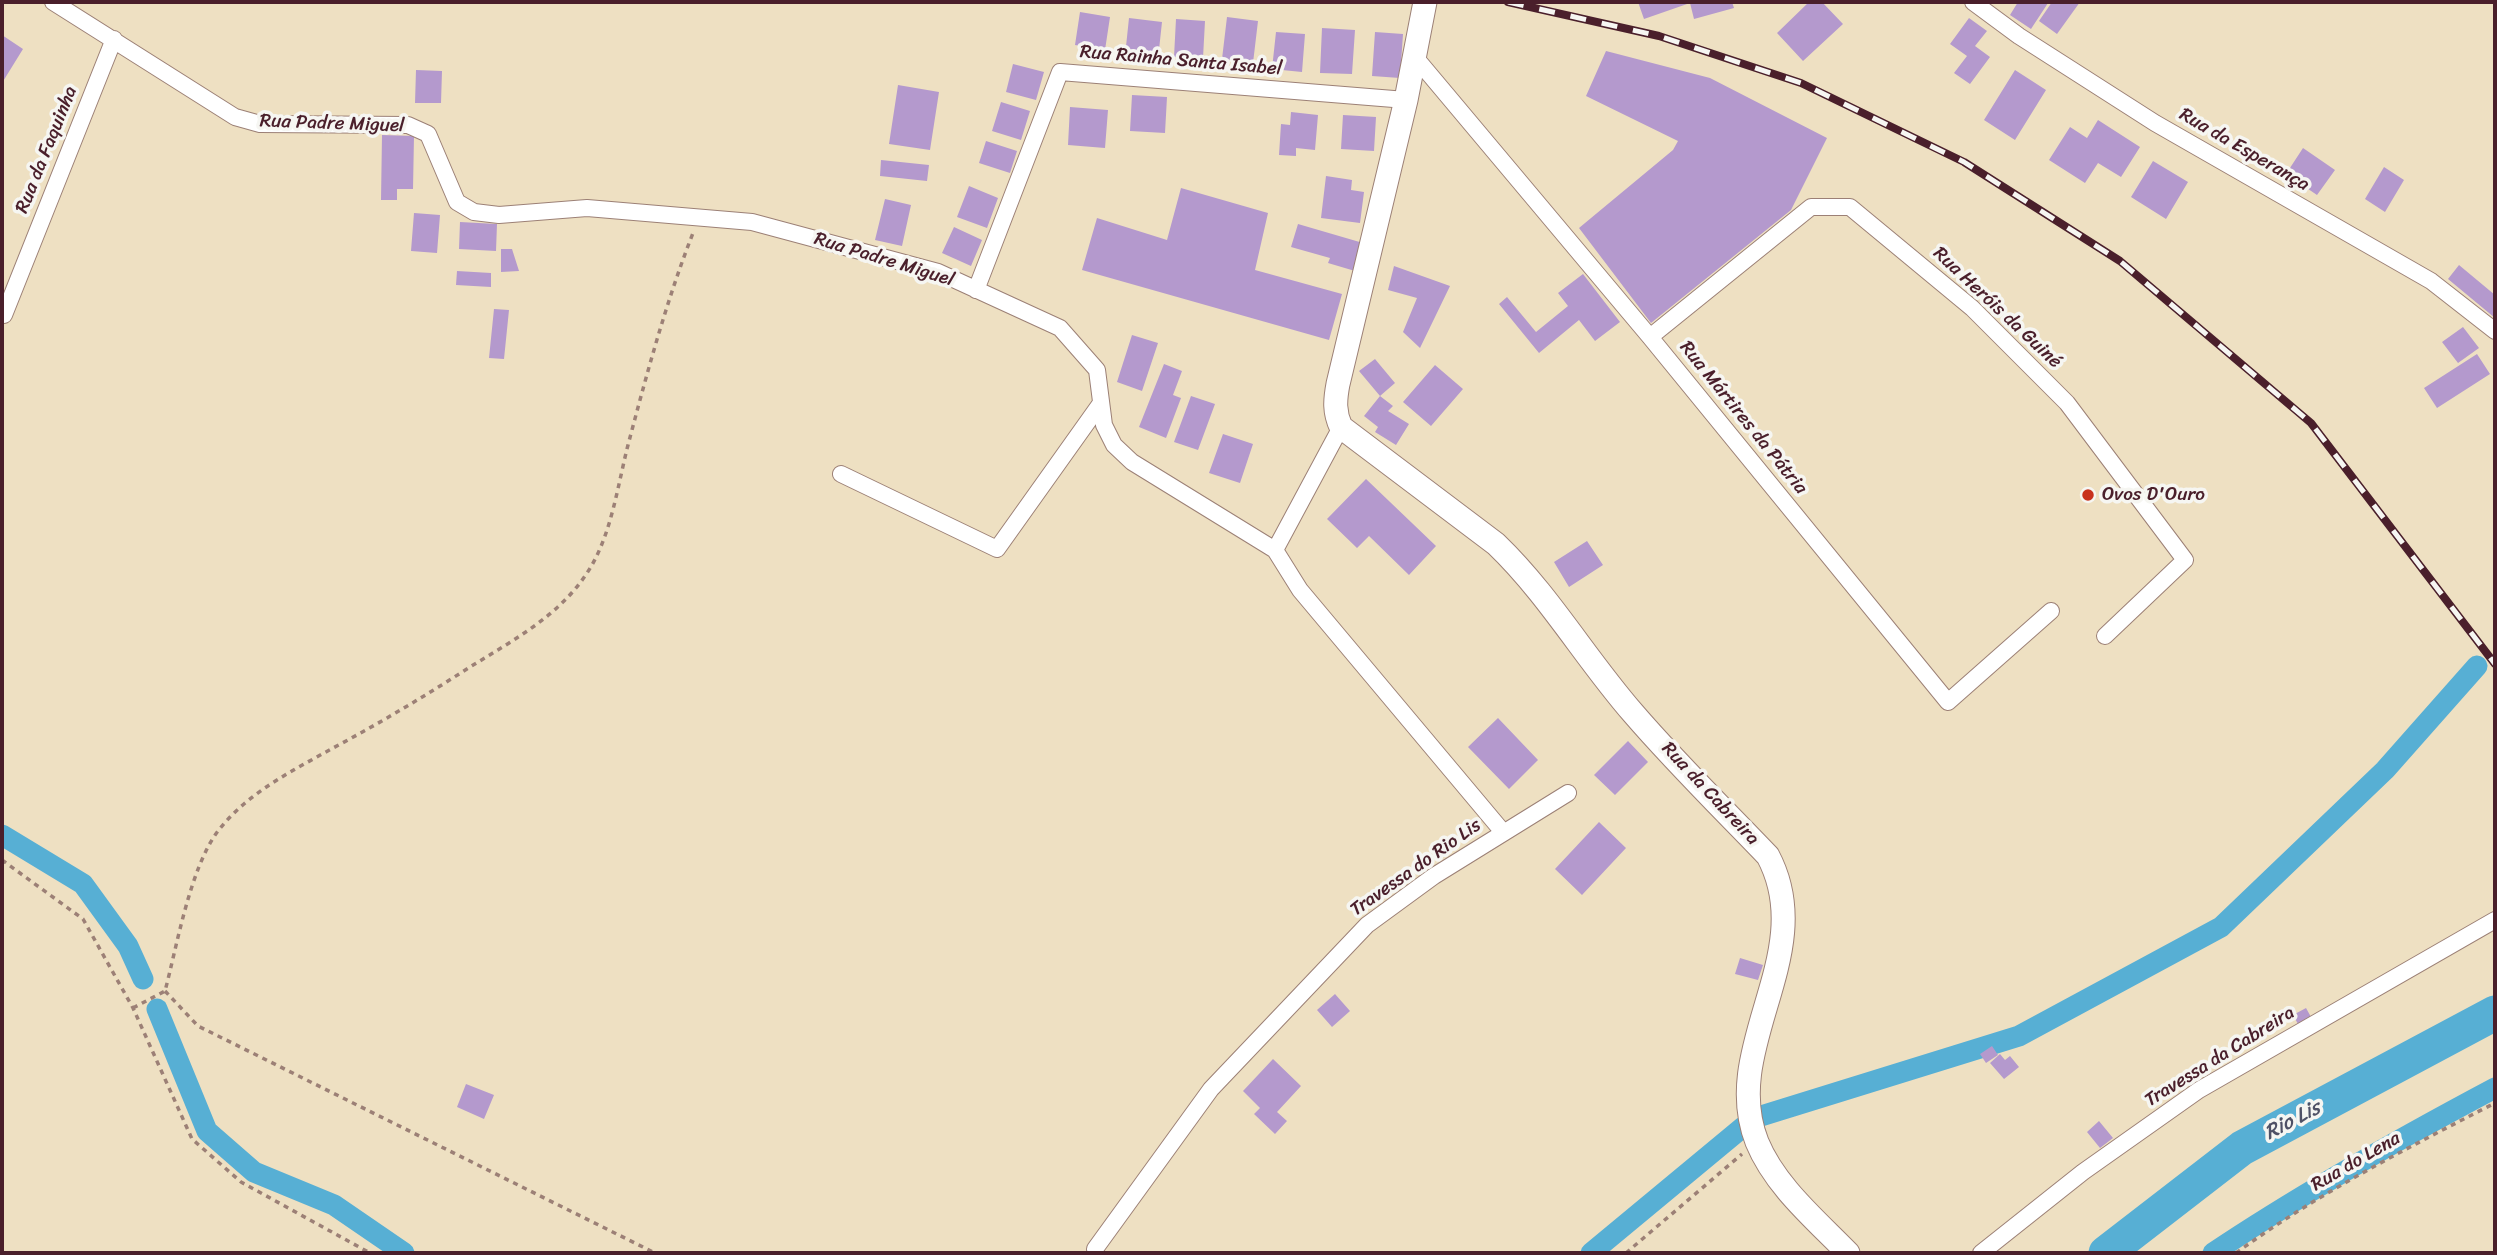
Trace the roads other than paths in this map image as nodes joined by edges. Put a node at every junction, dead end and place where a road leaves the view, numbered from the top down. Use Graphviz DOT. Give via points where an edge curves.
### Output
graph roads {
  1 [pos="53,2"];
  2 [pos="1425,2"];
  3 [pos="1973,2"];
  4 [pos="114,39"];
  5 [pos="1415,57"];
  6 [pos="1406,100"];
  7 [pos="976,290"];
  8 [pos="4,315"];
  9 [pos="2495,331"];
  10 [pos="1650,337"];
  11 [pos="1101,403"];
  12 [pos="1340,426"];
  13 [pos="841,474"];
  14 [pos="1275,550"];
  15 [pos="2051,611"];
  16 [pos="2105,636"];
  17 [pos="1568,793"];
  18 [pos="1503,832"];
  19 [pos="2495,920"];
  20 [pos="1095,1249"];
  21 [pos="1848,1253"];
  22 [pos="1981,1253"];
  1 -- 4 [label="street, Rua Padre Miguel"];
  2 -- 5 [label="main road"];
  3 -- 9 [label="street, Rua da Esperança" via="2019,37 2155,123 2431,281"];
  4 -- 7 [label="street, Rua Padre Miguel" via="235,117 260,124 419,128 437,149 457,202 474,212 499,215 587,208 752,222 939,272"];
  4 -- 8 [label="street, Rua da Faquinha"];
  5 -- 6 [label="main road"];
  5 -- 10 [label="street, Rua Mártires da Pátria"];
  6 -- 7 [label="street, Rua Rainha Santa Isabel" via="1060,72"];
  6 -- 12 [label="main road" via="1338,384 1335,408"];
  7 -- 11 [label="street, Rua Padre Miguel" via="1060,328 1097,370"];
  10 -- 15 [label="street, Rua Mártires da Pátria" via="1948,702"];
  10 -- 16 [label="street, Rua Heróis da Guiné" via="1811,207 1850,206 1972,308 2067,403 2185,560"];
  11 -- 13 [label="street" via="997,549"];
  11 -- 14 [label="street, Rua Padre Miguel" via="1104,425 1114,445 1132,462"];
  12 -- 14 [label="street"];
  12 -- 21 [label="main road, Rua da Cabreira" via="1496,544 1519,567 1632,713 1769,856 1778,877 1785,932 1749,1077 1748,1105 1757,1142 1783,1184"];
  14 -- 18 [label="street, Travessa do Rio Lis" via="1300,590"];
  17 -- 18 [label="street"];
  18 -- 20 [label="street, Travessa do Rio Lis" via="1367,925 1211,1089"];
  19 -- 22 [label="street, Travessa da Cabreira" via="2199,1090 2082,1172"];
}
